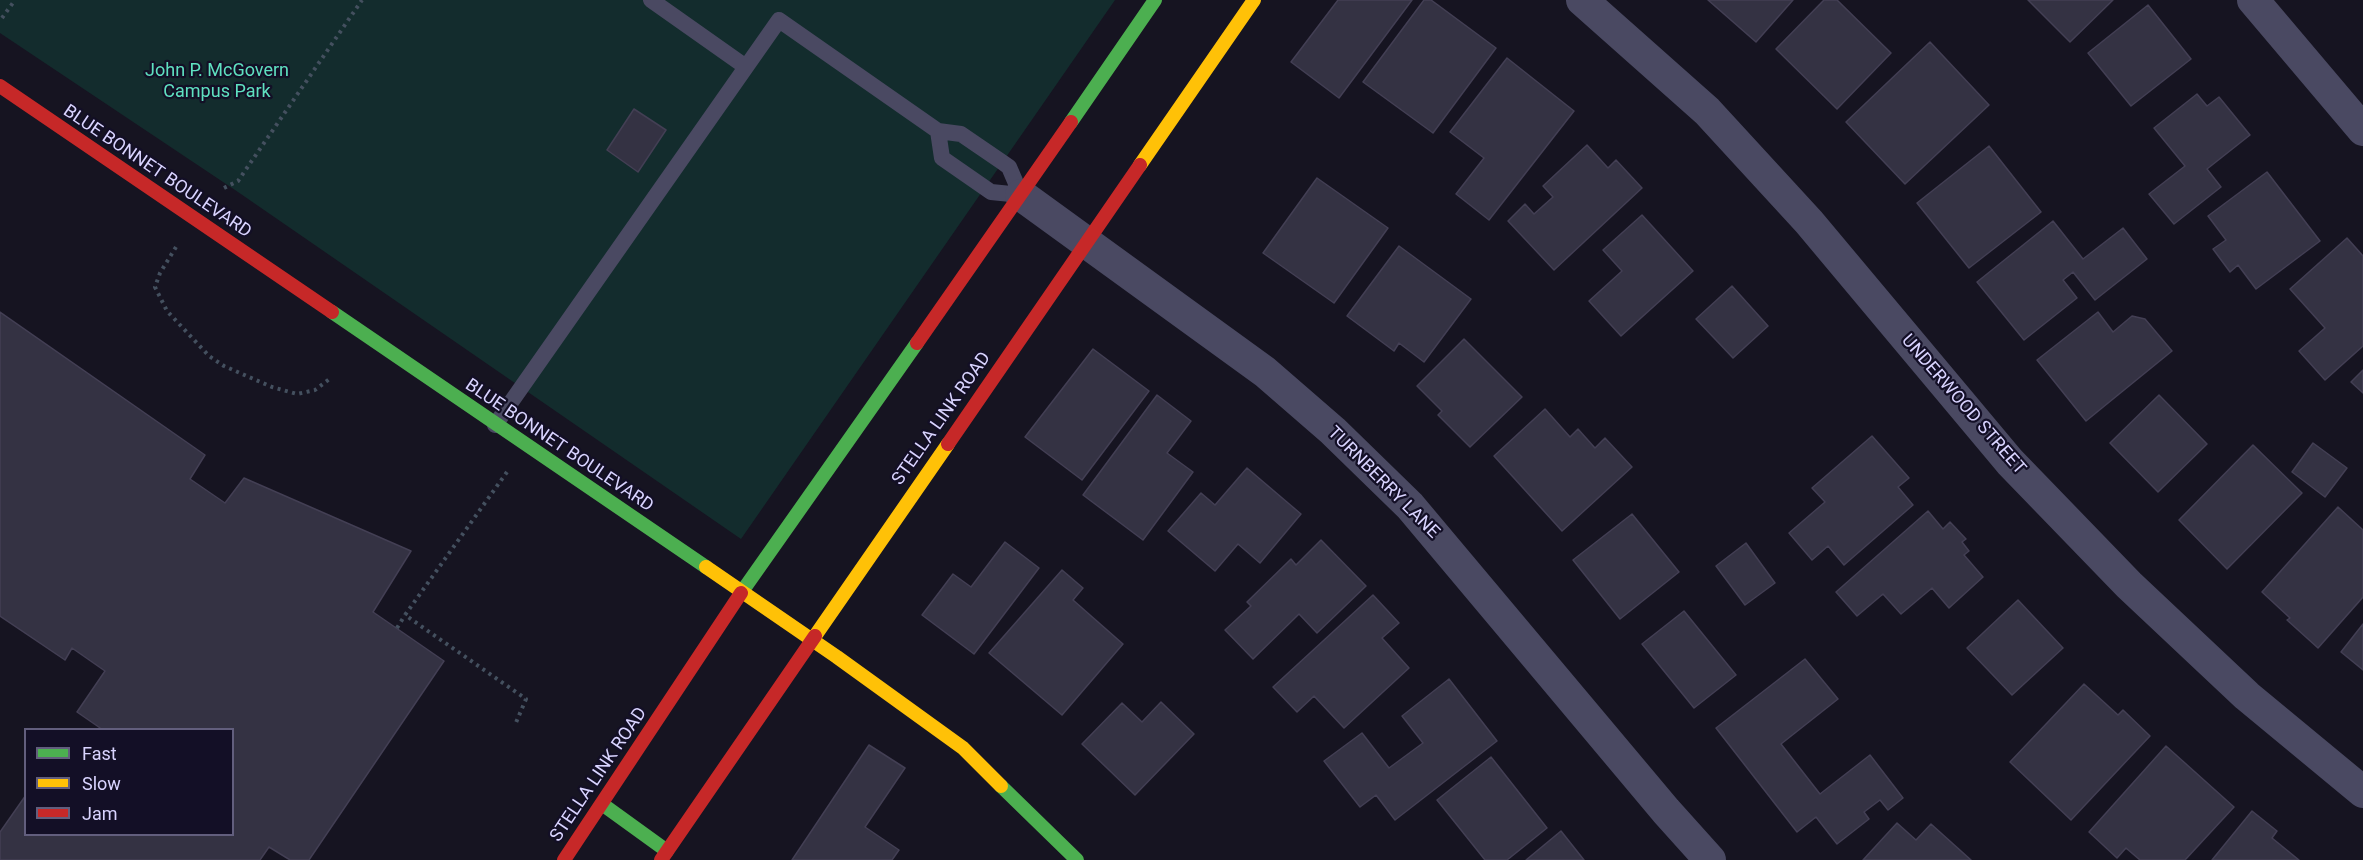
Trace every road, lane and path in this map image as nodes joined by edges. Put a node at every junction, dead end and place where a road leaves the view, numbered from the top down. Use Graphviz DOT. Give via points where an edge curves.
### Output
graph roads {
  1 [pos="15,0"];
  2 [pos="362,0"];
  3 [pos="651,0"];
  4 [pos="1155,0"];
  5 [pos="1254,0"];
  6 [pos="1582,0"];
  7 [pos="2253,0"];
  8 [pos="2,18"];
  9 [pos="746,67"];
  10 [pos="0,86"];
  11 [pos="2363,130"];
  12 [pos="938,131"];
  13 [pos="224,188"];
  14 [pos="1021,195"];
  15 [pos="193,219"];
  16 [pos="1087,242"];
  17 [pos="332,377"];
  18 [pos="495,425"];
  19 [pos="526,446"];
  20 [pos="742,592"];
  21 [pos="405,615"];
  22 [pos="397,628"];
  23 [pos="812,639"];
  24 [pos="515,725"];
  25 [pos="2363,792"];
  26 [pos="602,804"];
  27 [pos="670,857"];
  28 [pos="564,860"];
  29 [pos="1077,860"];
  30 [pos="1710,860"];
  1 -- 8 [label="path"];
  2 -- 13 [label="path" via="238,181"];
  3 -- 9 [label="lane"];
  4 -- 14 [label="main road, STELLA LINK ROAD"];
  5 -- 16 [label="main road, STELLA LINK ROAD"];
  6 -- 25 [label="street, UNDERWOOD STREET" via="1707,111 1809,222 2010,462 2129,585 2247,696"];
  7 -- 11 [label="street"];
  9 -- 12 [label="lane" via="779,20"];
  9 -- 18 [label="lane"];
  10 -- 15 [label="main road, BLUE BONNET BOULEVARD"];
  12 -- 14 [label="lane" via="961,134 1002,162"];
  12 -- 14 [label="lane" via="942,158 991,192"];
  14 -- 16 [label="street, TURNBERRY LANE"];
  14 -- 20 [label="main road, STELLA LINK ROAD"];
  15 -- 17 [label="path" via="155,286 167,311 209,356 272,387 297,394 315,390"];
  15 -- 18 [label="main road, BLUE BONNET BOULEVARD"];
  16 -- 23 [label="main road, STELLA LINK ROAD"];
  16 -- 30 [label="street, TURNBERRY LANE" via="1265,372 1410,506"];
  18 -- 19 [label="main road, BLUE BONNET BOULEVARD"];
  19 -- 20 [label="main road, BLUE BONNET BOULEVARD"];
  19 -- 21 [label="path"];
  20 -- 23 [label="main road, BLUE BONNET BOULEVARD"];
  20 -- 26 [label="main road, STELLA LINK ROAD"];
  21 -- 22 [label="path"];
  21 -- 24 [label="path" via="526,699"];
  23 -- 27 [label="main road, STELLA LINK ROAD"];
  23 -- 29 [label="main road, BLUE BONNET BOULEVARD" via="963,748"];
  26 -- 27 [label="main road"];
  26 -- 28 [label="main road, STELLA LINK ROAD"];
}
